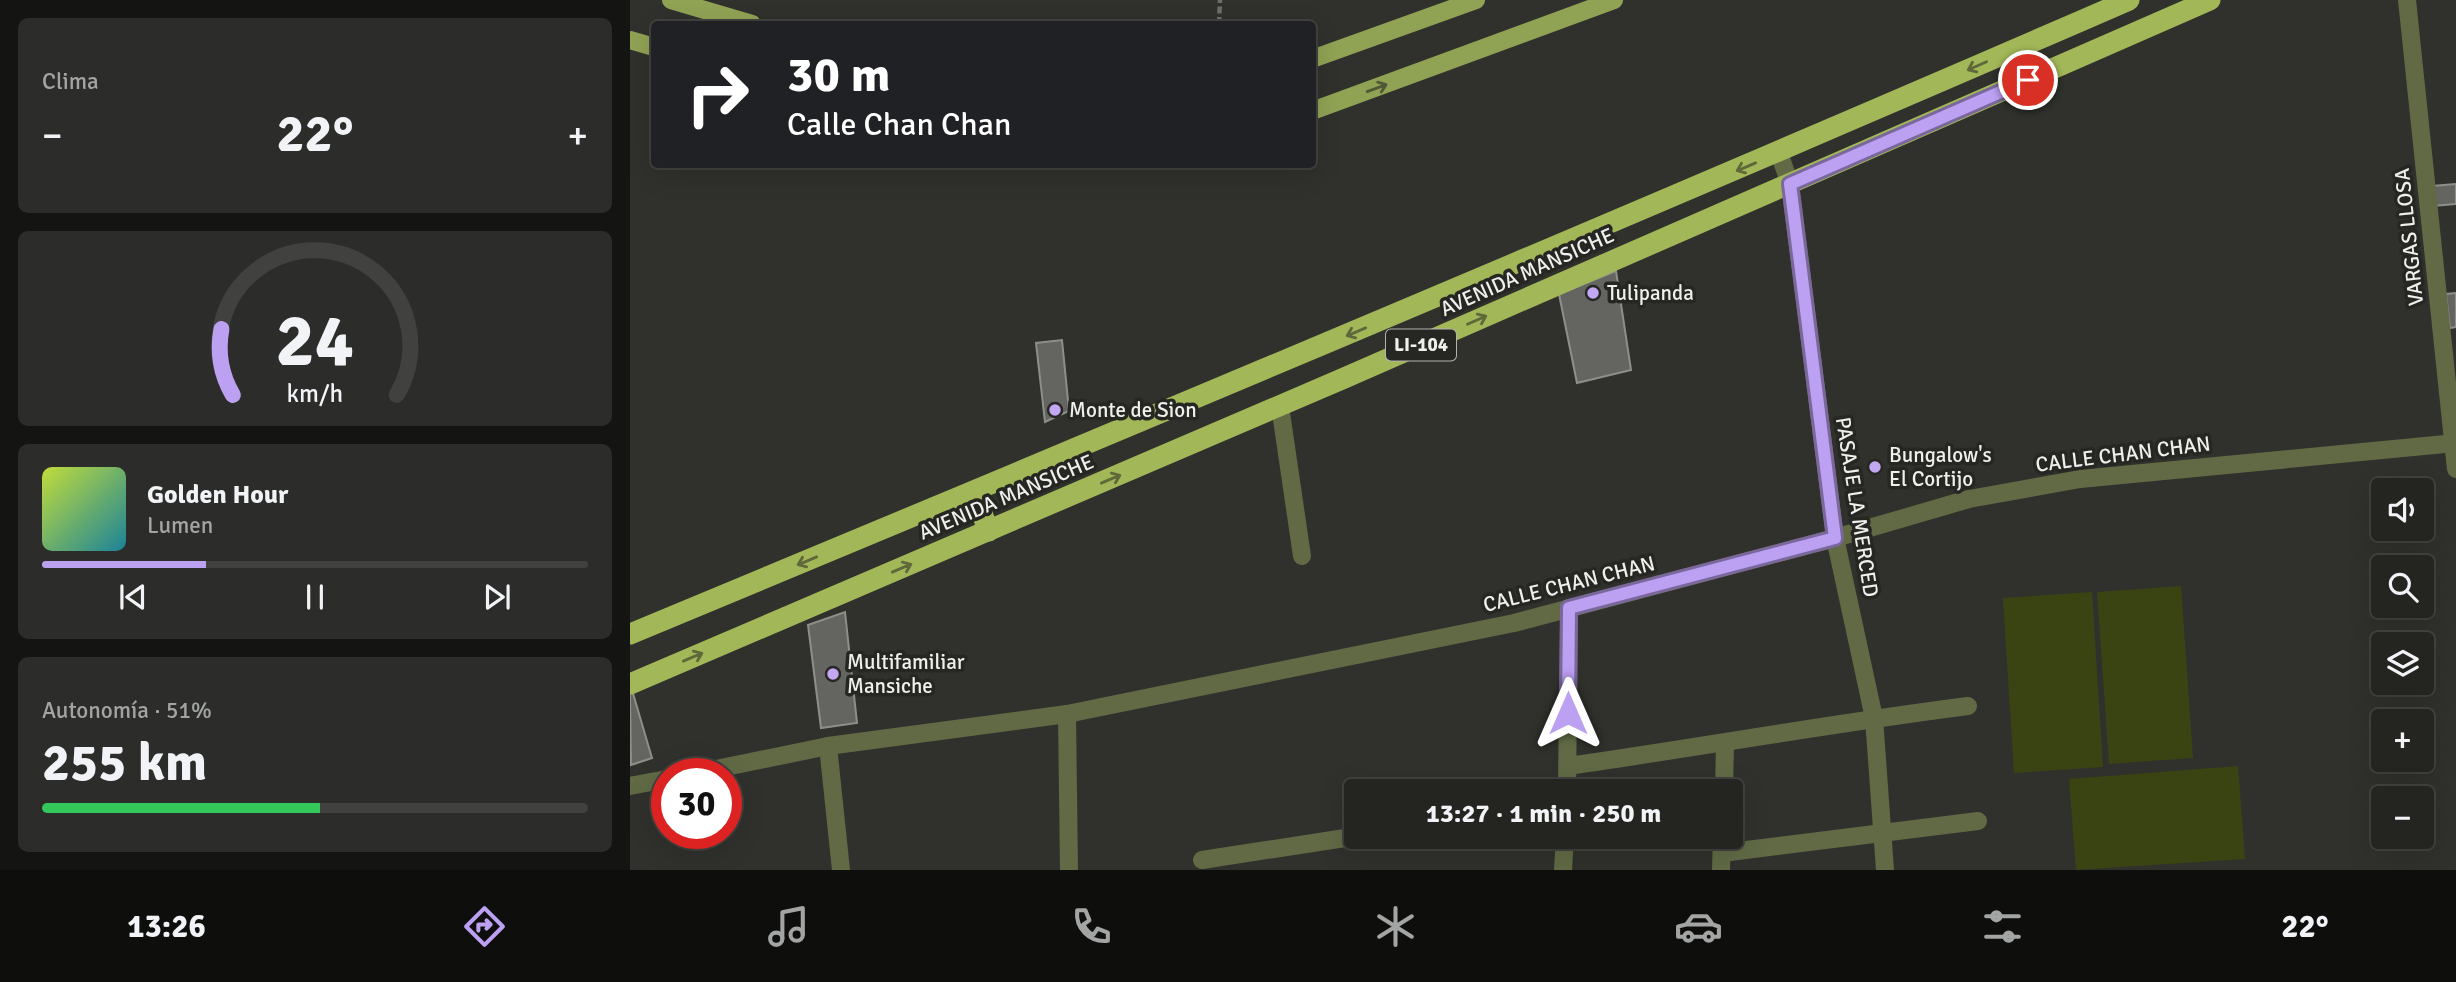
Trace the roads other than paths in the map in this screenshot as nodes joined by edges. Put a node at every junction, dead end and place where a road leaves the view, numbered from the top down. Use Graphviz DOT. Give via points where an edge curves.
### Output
graph roads {
  1 [pos="671,0"];
  2 [pos="1476,0"];
  3 [pos="1614,0"];
  4 [pos="2129,0"];
  5 [pos="2210,0"];
  6 [pos="2407,0"];
  7 [pos="2087,18"];
  8 [pos="742,21"];
  9 [pos="630,40"];
  10 [pos="651,46"];
  11 [pos="2099,48"];
  12 [pos="1316,58"];
  13 [pos="1316,110"];
  14 [pos="1779,153"];
  15 [pos="1790,184"];
  16 [pos="1328,344"];
  17 [pos="1342,379"];
  18 [pos="1280,406"];
  19 [pos="2455,443"];
  20 [pos="2456,469"];
  21 [pos="973,492"];
  22 [pos="989,531"];
  23 [pos="1835,538"];
  24 [pos="1302,556"];
  25 [pos="1569,608"];
  26 [pos="630,634"];
  27 [pos="630,684"];
  28 [pos="1968,706"];
  29 [pos="1067,714"];
  30 [pos="1874,718"];
  31 [pos="1725,743"];
  32 [pos="828,746"];
  33 [pos="742,764"];
  34 [pos="1568,766"];
  35 [pos="1567,779"];
  36 [pos="1724,779"];
  37 [pos="651,782"];
  38 [pos="630,786"];
  39 [pos="1978,821"];
  40 [pos="1884,831"];
  41 [pos="1344,838"];
  42 [pos="1564,849"];
  43 [pos="1722,853"];
  44 [pos="1202,860"];
  45 [pos="841,870"];
  46 [pos="1069,870"];
  47 [pos="1563,870"];
  48 [pos="1885,870"];
  1 -- 8 [label="main road"];
  2 -- 12 [label="main road"];
  13 -- 3 [label="main road, one-way"];
  4 -- 7 [label="highway, AVENIDA MANSICHE / LI-104"];
  5 -- 11 [label="highway, AVENIDA MANSICHE / LI-104"];
  6 -- 19 [label="street, VARGAS LLOSA"];
  7 -- 11 [label="highway"];
  7 -- 14 [label="highway, AVENIDA MANSICHE / LI-104, one-way"];
  9 -- 10 [label="main road"];
  11 -- 15 [label="highway, AVENIDA MANSICHE / LI-104"];
  14 -- 15 [label="street, PASAJE LA MERCED"];
  14 -- 16 [label="highway, AVENIDA MANSICHE / LI-104, one-way"];
  17 -- 15 [label="highway, AVENIDA MANSICHE / LI-104, one-way"];
  15 -- 23 [label="street, PASAJE LA MERCED"];
  16 -- 17 [label="highway"];
  16 -- 21 [label="highway, AVENIDA MANSICHE / LI-104"];
  17 -- 18 [label="highway, AVENIDA MANSICHE / LI-104"];
  22 -- 18 [label="highway, AVENIDA MANSICHE / LI-104, one-way"];
  18 -- 24 [label="street"];
  19 -- 20 [label="street, VARGAS LLOSA"];
  19 -- 23 [label="street, CALLE CHAN CHAN" via="2080,479 1969,499"];
  21 -- 22 [label="highway"];
  21 -- 26 [label="highway, AVENIDA MANSICHE / LI-104, one-way"];
  27 -- 22 [label="highway, AVENIDA MANSICHE / LI-104, one-way"];
  23 -- 25 [label="street, CALLE CHAN CHAN"];
  23 -- 30 [label="street, PASAJE LA MERCED"];
  25 -- 29 [label="street, CALLE CHAN CHAN"];
  25 -- 34 [label="street"];
  28 -- 30 [label="street"];
  29 -- 32 [label="street, CALLE CHAN CHAN"];
  29 -- 46 [label="street"];
  30 -- 31 [label="street"];
  30 -- 40 [label="street, PASAJE LA MERCED"];
  31 -- 34 [label="street"];
  31 -- 36 [label="street"];
  32 -- 33 [label="street, CALLE CHAN CHAN"];
  32 -- 45 [label="street"];
  34 -- 35 [label="street"];
  37 -- 38 [label="street"];
  39 -- 40 [label="street"];
  40 -- 43 [label="street"];
  40 -- 48 [label="street, PASAJE LA MERCED"];
  41 -- 44 [label="street"];
  42 -- 47 [label="street"];
}
